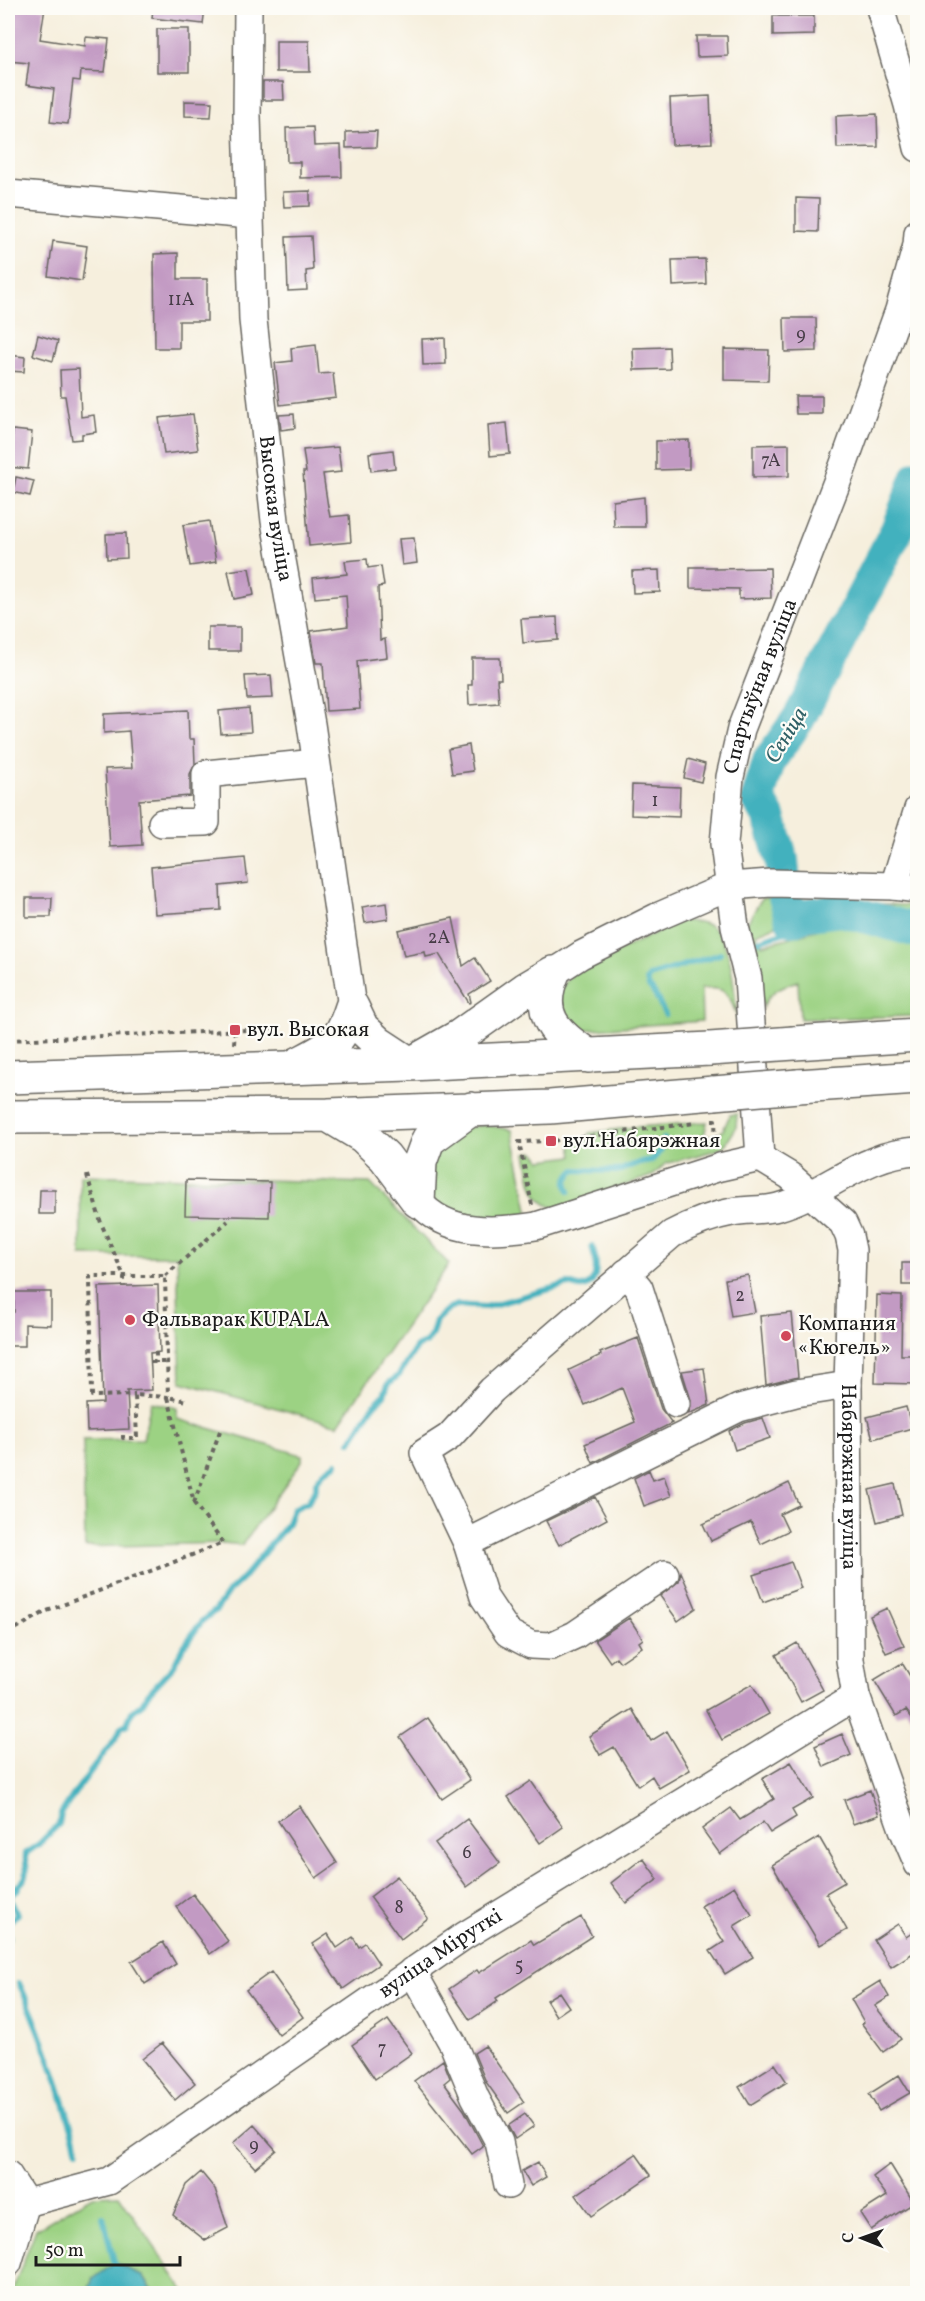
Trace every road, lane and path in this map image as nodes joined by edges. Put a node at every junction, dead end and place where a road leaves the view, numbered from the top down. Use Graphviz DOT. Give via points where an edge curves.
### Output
graph roads {
  1 [pos="248,8"];
  2 [pos="880,8"];
  3 [pos="918,148"];
  4 [pos="8,194"];
  5 [pos="250,215"];
  6 [pos="918,233"];
  7 [pos="316,763"];
  8 [pos="918,809"];
  9 [pos="162,823"];
  10 [pos="729,886"];
  11 [pos="906,887"];
  12 [pos="553,973"];
  13 [pos="352,1007"];
  14 [pos="272,1029"];
  15 [pos="918,1035"];
  16 [pos="8,1040"];
  17 [pos="589,1056"];
  18 [pos="410,1064"];
  19 [pos="291,1068"];
  20 [pos="8,1077"];
  21 [pos="918,1078"];
  22 [pos="471,1109"];
  23 [pos="328,1115"];
  24 [pos="8,1117"];
  25 [pos="716,1150"];
  26 [pos="918,1151"];
  27 [pos="760,1158"];
  28 [pos="87,1175"];
  29 [pos="811,1193"];
  30 [pos="418,1201"];
  31 [pos="228,1221"];
  32 [pos="536,1226"];
  33 [pos="626,1273"];
  34 [pos="124,1276"];
  35 [pos="165,1276"];
  36 [pos="124,1287"];
  37 [pos="156,1352"];
  38 [pos="167,1362"];
  39 [pos="848,1385"];
  40 [pos="135,1395"];
  41 [pos="168,1397"];
  42 [pos="188,1401"];
  43 [pos="676,1404"];
  44 [pos="220,1431"];
  45 [pos="123,1435"];
  46 [pos="194,1503"];
  47 [pos="467,1543"];
  48 [pos="665,1574"];
  49 [pos="8,1633"];
  50 [pos="856,1696"];
  51 [pos="918,1864"];
  52 [pos="412,1971"];
  53 [pos="8,2175"];
  54 [pos="508,2185"];
  55 [pos="26,2203"];
  56 [pos="8,2263"];
  1 -- 5 [label="street, Высокая вуліца"];
  2 -- 3 [label="street"];
  4 -- 5 [label="street"];
  5 -- 7 [label="street, Высокая вуліца" via="253,320 275,521"];
  6 -- 10 [label="street, Спартыўная вуліца" via="891,331 842,470 741,729 730,777 724,844"];
  7 -- 9 [label="street" via="206,774 206,822"];
  7 -- 13 [label="street, Высокая вуліца"];
  8 -- 11 [label="street"];
  10 -- 11 [label="street" via="771,883"];
  10 -- 12 [label="street" via="600,945"];
  10 -- 27 [label="street, Спартыўная вуліца" via="748,978"];
  12 -- 17 [label="highway" via="545,1004 553,1026 564,1040"];
  12 -- 18 [label="highway" via="460,1036"];
  13 -- 18 [label="highway" via="362,1028"];
  13 -- 19 [label="highway" via="334,1045"];
  14 -- 16 [label="path"];
  15 -- 17 [label="highway, bridge"];
  17 -- 18 [label="highway"];
  18 -- 19 [label="highway"];
  19 -- 20 [label="highway"];
  21 -- 22 [label="highway, bridge" via="550,1107"];
  22 -- 23 [label="highway"];
  22 -- 30 [label="highway" via="428,1140 420,1162"];
  23 -- 24 [label="highway"];
  23 -- 30 [label="highway" via="363,1136 385,1157"];
  25 -- 32 [label="path" via="715,1120 519,1142"];
  26 -- 29 [label="street" via="902,1152 854,1168"];
  27 -- 29 [label="street, Набярэжная вуліца"];
  27 -- 32 [label="street" via="720,1167"];
  28 -- 34 [label="path" via="101,1223"];
  29 -- 33 [label="street" via="777,1207 696,1221 672,1234"];
  29 -- 39 [label="street, Набярэжная вуліца" via="843,1223 852,1250"];
  30 -- 32 [label="street" via="427,1211 454,1226 471,1230"];
  31 -- 35 [label="path"];
  33 -- 43 [label="street" via="639,1288"];
  33 -- 47 [label="street" via="492,1390 449,1437 424,1453"];
  34 -- 35 [label="path"];
  34 -- 36 [label="path"];
  34 -- 40 [label="path" via="90,1276 93,1396"];
  35 -- 38 [label="path"];
  37 -- 38 [label="path" via="153,1362"];
  38 -- 41 [label="path"];
  39 -- 47 [label="street" via="796,1393 740,1408"];
  39 -- 50 [label="street, Набярэжная вуліца" via="849,1638"];
  40 -- 41 [label="path"];
  40 -- 45 [label="path" via="137,1438"];
  41 -- 42 [label="path"];
  41 -- 46 [label="path"];
  44 -- 46 [label="path"];
  46 -- 49 [label="path" via="223,1543 47,1611"];
  47 -- 48 [label="street" via="484,1597 508,1633 531,1645 551,1646 575,1635"];
  50 -- 51 [label="street, Набярэжная вуліца"];
  50 -- 52 [label="street, вуліца Міруткі"];
  52 -- 54 [label="street" via="453,2044 499,2142"];
  52 -- 55 [label="street, вуліца Міруткі" via="109,2181"];
  53 -- 55 [label="street"];
  55 -- 56 [label="street"];
}
